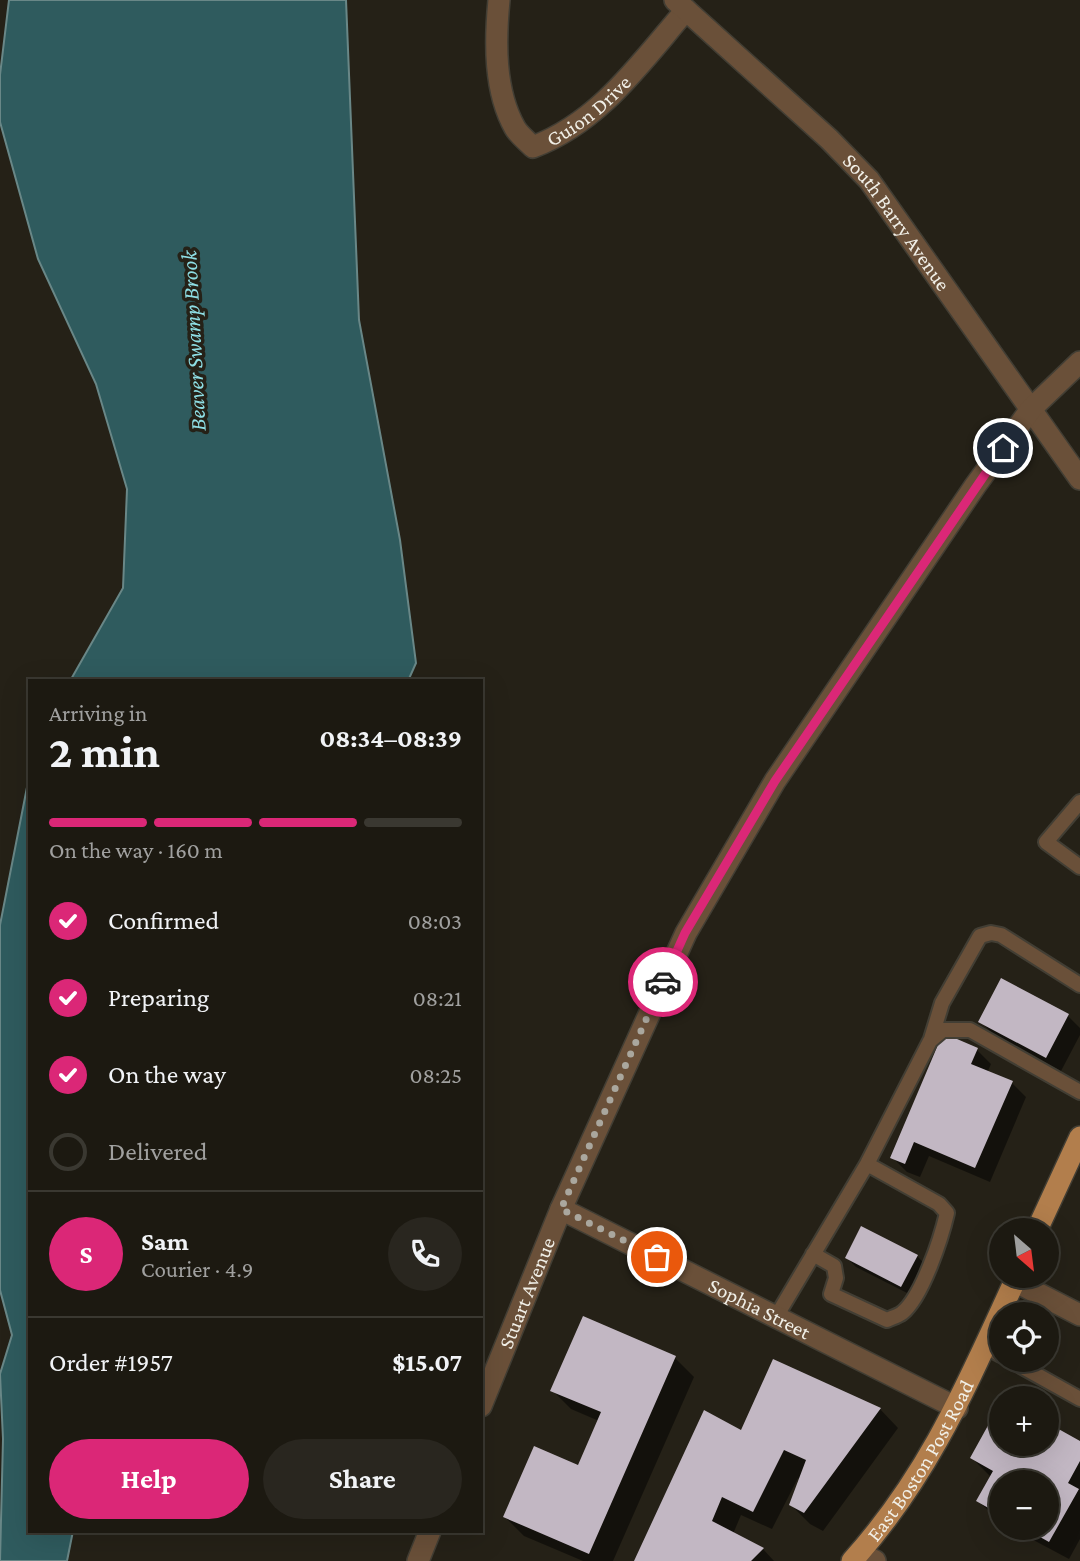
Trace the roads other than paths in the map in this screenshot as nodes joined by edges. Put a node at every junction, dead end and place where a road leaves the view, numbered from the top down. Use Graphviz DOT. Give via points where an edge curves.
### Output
graph roads {
  1 [pos="499,0"];
  2 [pos="680,5"];
  3 [pos="1080,362"];
  4 [pos="1031,410"];
  5 [pos="1080,479"];
  6 [pos="1080,803"];
  7 [pos="1080,867"];
  8 [pos="1080,985"];
  9 [pos="930,1041"];
  10 [pos="1080,1092"];
  11 [pos="1080,1137"];
  12 [pos="867,1164"];
  13 [pos="561,1209"];
  14 [pos="1043,1218"];
  15 [pos="813,1254"];
  16 [pos="1031,1288"];
  17 [pos="1080,1315"];
  18 [pos="776,1317"];
  19 [pos="989,1357"];
  20 [pos="1032,1372"];
  21 [pos="1080,1399"];
  22 [pos="483,1401"];
  23 [pos="957,1408"];
  24 [pos="429,1533"];
  25 [pos="864,1559"];
  26 [pos="418,1561"];
  1 -- 2 [label="street, Guion Drive" via="501,92 515,130 533,147 559,137 603,105"];
  2 -- 4 [label="street, South Barry Avenue" via="830,139 869,180"];
  3 -- 4 [label="street, Stuart Avenue"];
  4 -- 5 [label="street, South Barry Avenue"];
  4 -- 13 [label="street, Stuart Avenue" via="775,781 685,933"];
  6 -- 7 [label="lane" via="1046,842"];
  8 -- 9 [label="lane" via="1001,935 980,936 942,1003"];
  9 -- 10 [label="lane" via="943,1030 970,1030"];
  9 -- 12 [label="lane"];
  11 -- 14 [label="main road"];
  12 -- 15 [label="lane"];
  12 -- 15 [label="lane" via="947,1213 916,1295 902,1313 887,1320 831,1294 834,1266"];
  13 -- 18 [label="street, Sophia Street"];
  13 -- 22 [label="street, Stuart Avenue"];
  15 -- 18 [label="lane"];
  16 -- 17 [label="street"];
  18 -- 23 [label="street, Sophia Street"];
  19 -- 23 [label="main road, East Boston Post Road"];
  20 -- 21 [label="lane"];
  23 -- 25 [label="main road, East Boston Post Road"];
  24 -- 26 [label="street"];
}
